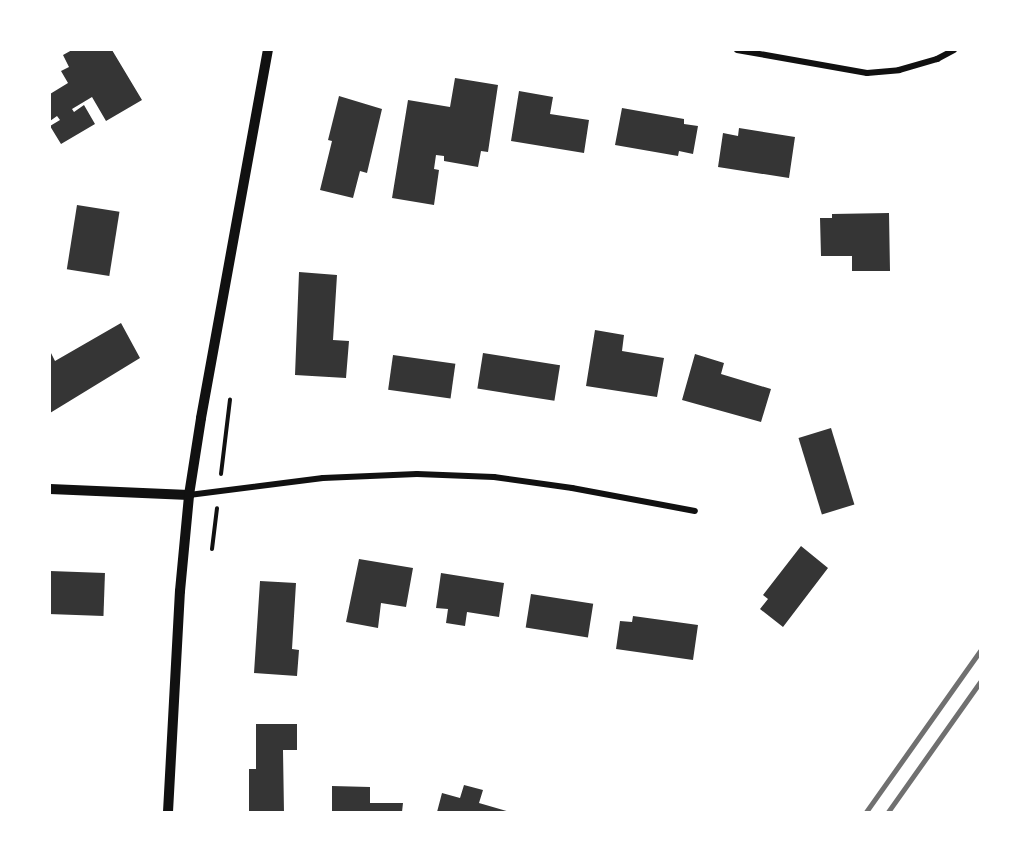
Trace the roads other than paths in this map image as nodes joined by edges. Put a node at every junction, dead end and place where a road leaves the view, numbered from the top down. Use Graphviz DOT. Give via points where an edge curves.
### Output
graph roads {
  1 [pos="268,50"];
  2 [pos="737,50"];
  3 [pos="954,50"];
  4 [pos="50,489"];
  5 [pos="189,495"];
  6 [pos="695,511"];
  7 [pos="168,813"];
  1 -- 5 [label="street"];
  2 -- 3 [label="street" via="867,73 899,70"];
  4 -- 5 [label="street"];
  5 -- 6 [label="street" via="323,478 417,474 516,480"];
  5 -- 7 [label="street"];
}
